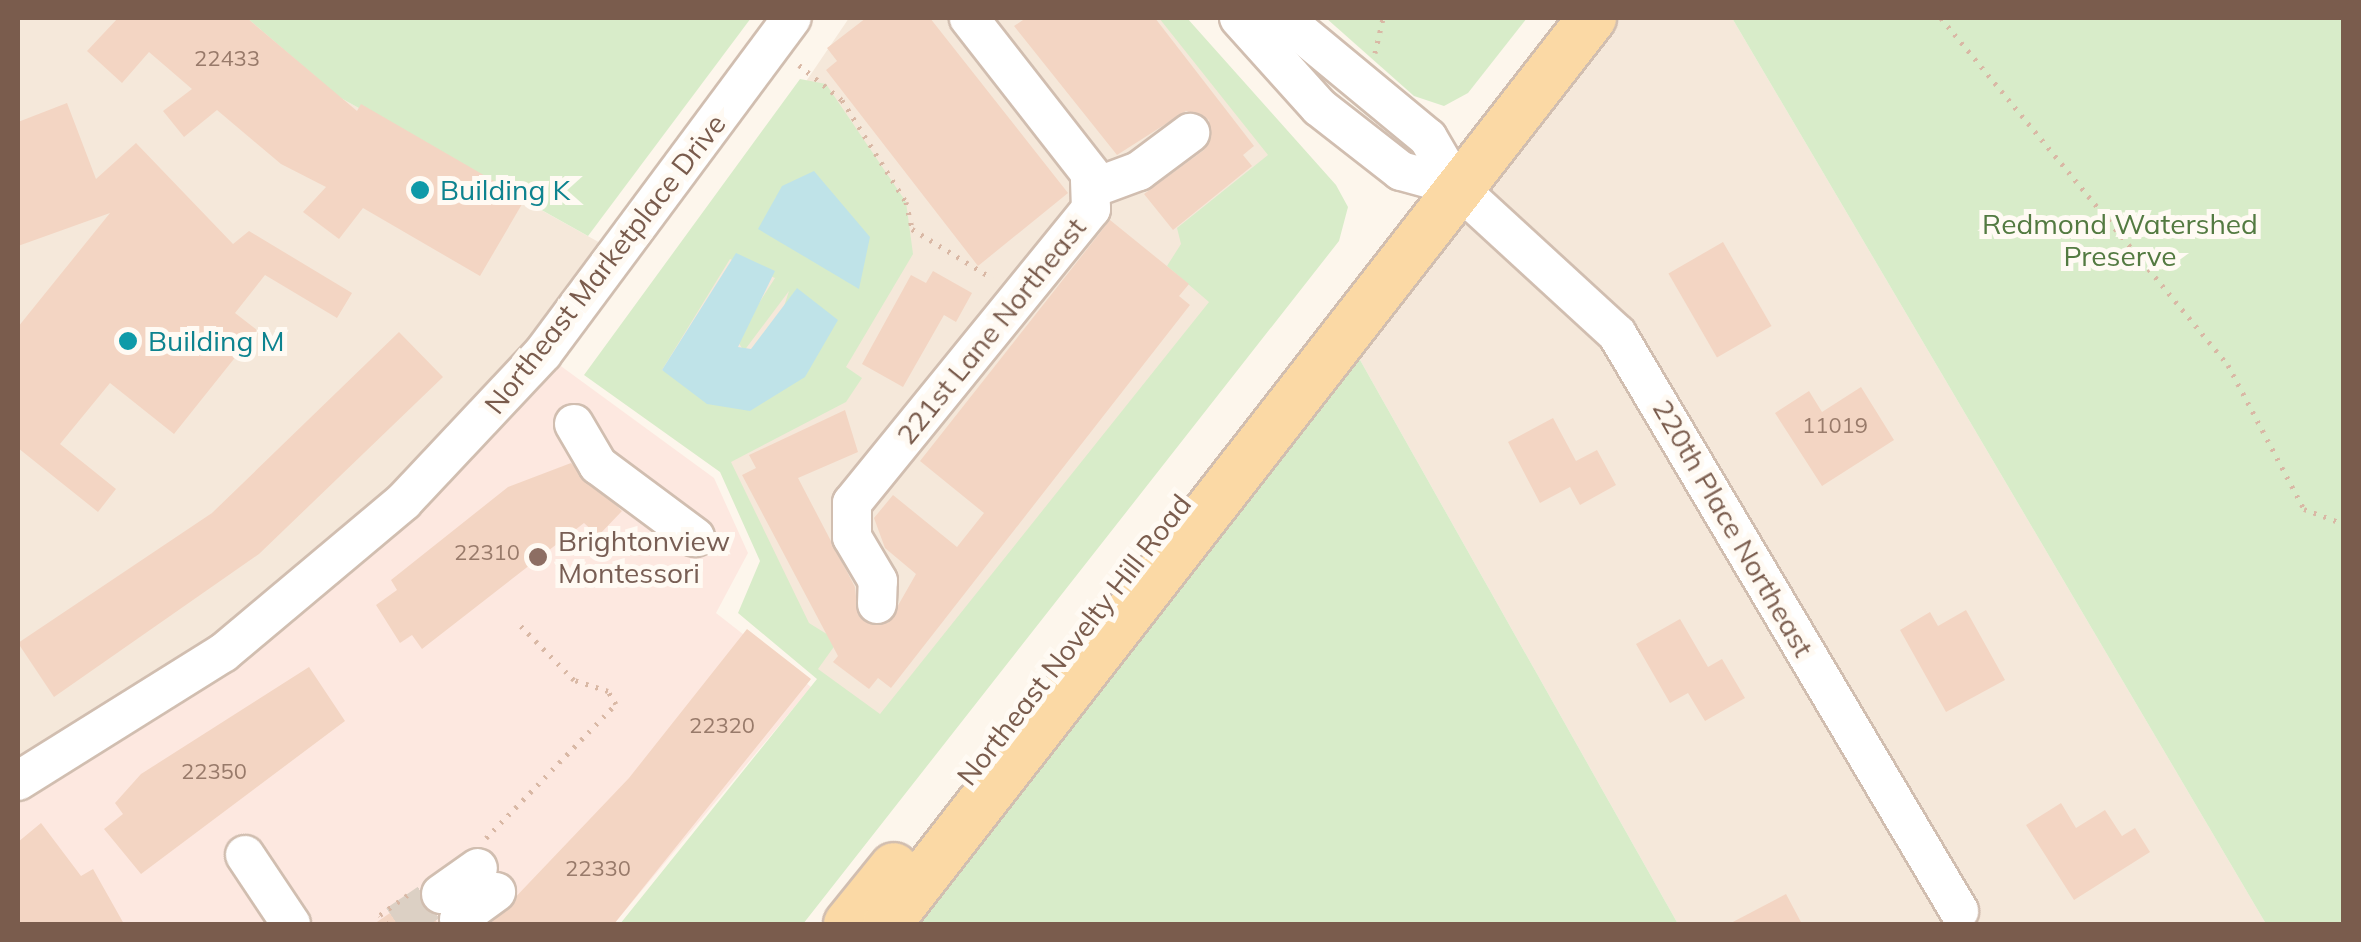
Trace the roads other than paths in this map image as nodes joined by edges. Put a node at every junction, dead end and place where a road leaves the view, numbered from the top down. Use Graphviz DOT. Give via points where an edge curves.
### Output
graph roads {
  1 [pos="792,18"];
  2 [pos="969,18"];
  3 [pos="1239,18"];
  4 [pos="1283,18"];
  5 [pos="1592,18"];
  6 [pos="1190,133"];
  7 [pos="1456,186"];
  8 [pos="1093,188"];
  9 [pos="1312,366"];
  10 [pos="574,424"];
  11 [pos="695,537"];
  12 [pos="877,604"];
  13 [pos="18,780"];
  14 [pos="245,856"];
  15 [pos="484,872"];
  16 [pos="443,901"];
  17 [pos="1959,911"];
  18 [pos="291,924"];
  19 [pos="848,924"];
  20 [pos="886,924"];
  1 -- 13 [label="street, Northeast Marketplace Drive" via="543,353 404,501 222,653"];
  2 -- 8 [label="street, 221st Lane Northeast"];
  3 -- 7 [label="street" via="1319,107 1402,172"];
  4 -- 7 [label="street" via="1428,138"];
  5 -- 7 [label="main road, Northeast Novelty Hill Road"];
  6 -- 8 [label="street" via="1139,171"];
  7 -- 9 [label="main road, Northeast Novelty Hill Road"];
  7 -- 17 [label="street, 220th Place Northeast" via="1617,334"];
  8 -- 12 [label="street, 221st Lane Northeast" via="1090,209 852,503 852,537 878,582"];
  9 -- 19 [label="main road, Northeast Novelty Hill Road" via="1246,424"];
  9 -- 20 [label="main road, Northeast Novelty Hill Road" via="1261,450"];
  10 -- 11 [label="street" via="610,475"];
  14 -- 18 [label="street"];
  15 -- 16 [label="street"];
}
